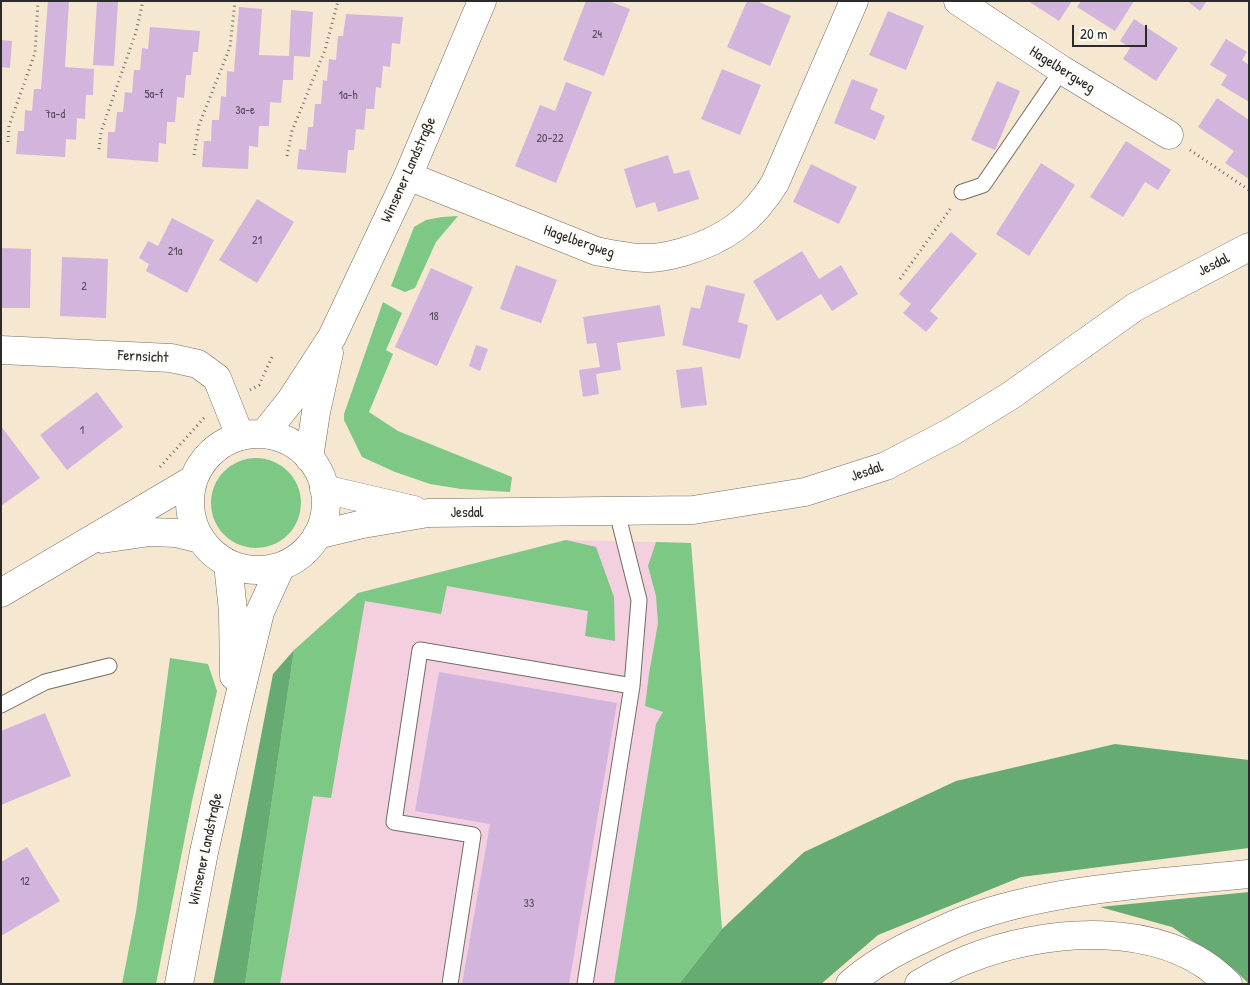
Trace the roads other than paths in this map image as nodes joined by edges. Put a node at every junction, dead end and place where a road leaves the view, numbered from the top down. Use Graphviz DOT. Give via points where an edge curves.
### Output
graph roads {
  1 [pos="482,1"];
  2 [pos="854,1"];
  3 [pos="958,1"];
  4 [pos="1062,70"];
  5 [pos="1169,136"];
  6 [pos="408,176"];
  7 [pos="962,192"];
  8 [pos="1249,247"];
  9 [pos="332,337"];
  10 [pos="1,350"];
  11 [pos="252,435"];
  12 [pos="309,458"];
  13 [pos="194,479"];
  14 [pos="324,489"];
  15 [pos="617,512"];
  16 [pos="428,513"];
  17 [pos="318,535"];
  18 [pos="200,539"];
  19 [pos="93,540"];
  20 [pos="228,564"];
  21 [pos="281,566"];
  22 [pos="1,593"];
  23 [pos="109,666"];
  24 [pos="632,686"];
  25 [pos="1,705"];
  26 [pos="235,715"];
  27 [pos="1249,874"];
  28 [pos="179,984"];
  29 [pos="450,984"];
  30 [pos="585,984"];
  31 [pos="850,984"];
  32 [pos="919,984"];
  33 [pos="1228,984"];
  1 -- 6 [label="main road, Winsener Landstraße"];
  2 -- 6 [label="main road, Hagelbergweg" via="775,183 743,222 697,248 646,258 596,251"];
  3 -- 4 [label="main road, Hagelbergweg"];
  4 -- 5 [label="main road, Hagelbergweg"];
  4 -- 7 [label="lane" via="984,185"];
  6 -- 9 [label="main road, Winsener Landstraße"];
  8 -- 15 [label="main road, Jesdal" via="1135,307 1010,396 886,466 805,492 693,510"];
  9 -- 11 [label="main road, Winsener Landstraße" via="291,400"];
  9 -- 12 [label="main road, Winsener Landstraße"];
  10 -- 11 [label="main road, Fernsicht" via="171,358 198,364 217,378 227,403"];
  11 -- 12 [label="main road, Winsener Landstraße" via="281,438"];
  11 -- 13 [label="main road, Winsener Landstraße" via="220,445 204,460"];
  12 -- 14 [label="main road, Winsener Landstraße"];
  13 -- 18 [label="main road, Winsener Landstraße" via="190,499 192,520"];
  13 -- 19 [label="main road, Winsener Landstraße"];
  14 -- 16 [label="main road, Jesdal"];
  14 -- 17 [label="main road, Winsener Landstraße" via="325,513"];
  15 -- 16 [label="main road, Jesdal"];
  15 -- 24 [label="lane" via="639,600"];
  16 -- 17 [label="main road, Jesdal"];
  17 -- 21 [label="main road, Winsener Landstraße" via="295,559"];
  18 -- 19 [label="main road, Winsener Landstraße" via="176,533 150,532"];
  18 -- 20 [label="main road, Winsener Landstraße"];
  19 -- 22 [label="main road, Winsener Landstraße"];
  20 -- 21 [label="main road, Winsener Landstraße" via="263,570"];
  20 -- 26 [label="main road, Winsener Landstraße" via="234,611"];
  21 -- 26 [label="main road, Winsener Landstraße" via="260,612"];
  23 -- 25 [label="lane" via="45,682"];
  24 -- 29 [label="lane" via="420,650 394,822 473,835"];
  24 -- 30 [label="lane"];
  26 -- 28 [label="main road, Winsener Landstraße"];
  27 -- 31 [label="main road" via="1135,885 1021,904 966,920 906,947"];
  32 -- 33 [label="main road" via="966,960 1014,944 1096,935 1139,939 1180,950 1217,972"];
}
